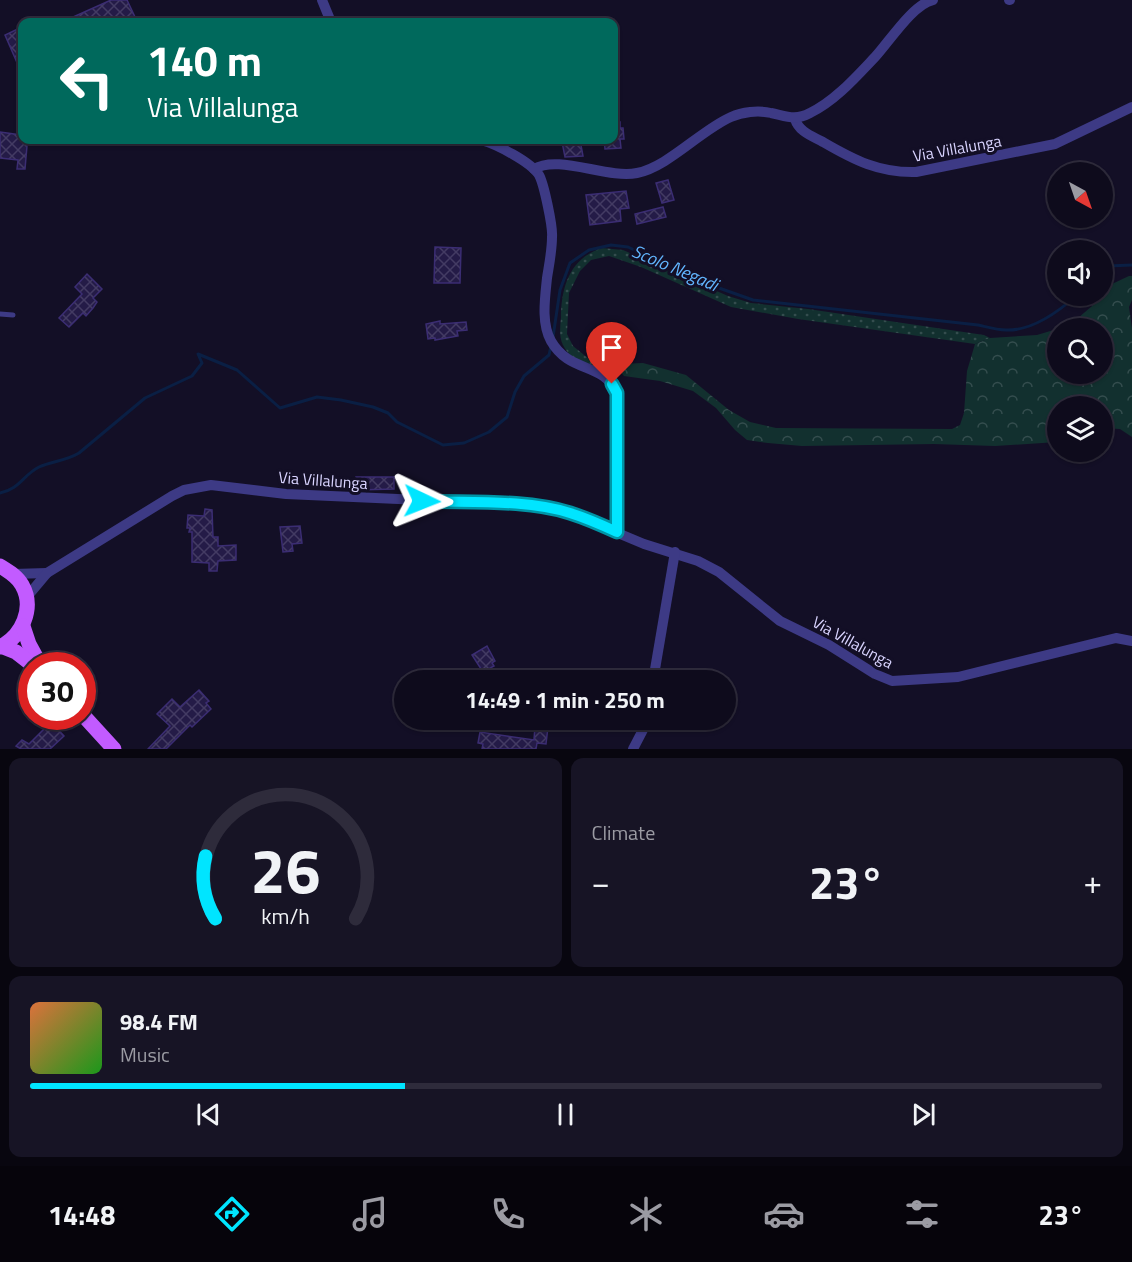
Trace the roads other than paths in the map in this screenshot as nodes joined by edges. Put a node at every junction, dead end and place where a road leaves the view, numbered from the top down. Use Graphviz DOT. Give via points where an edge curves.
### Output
graph roads {
  1 [pos="322,0"];
  2 [pos="933,0"];
  3 [pos="329,18"];
  4 [pos="1132,108"];
  5 [pos="795,119"];
  6 [pos="489,144"];
  7 [pos="534,169"];
  8 [pos="0,314"];
  9 [pos="13,315"];
  10 [pos="617,532"];
  11 [pos="675,552"];
  12 [pos="7,570"];
  13 [pos="47,573"];
  14 [pos="26,598"];
  15 [pos="22,626"];
  16 [pos="1132,641"];
  17 [pos="1,646"];
  18 [pos="34,652"];
  19 [pos="18,654"];
  20 [pos="655,670"];
  21 [pos="96,729"];
  22 [pos="643,730"];
  23 [pos="114,749"];
  24 [pos="633,749"];
  1 -- 3 [label="street"];
  2 -- 5 [label="street" via="916,9 834,98"];
  4 -- 5 [label="street, Via Villalunga" via="1047,146 916,172 899,172 856,161 802,131"];
  5 -- 7 [label="street" via="755,111 731,117 638,173 554,164"];
  6 -- 7 [label="street"];
  7 -- 10 [label="street" via="542,184 552,236 544,306 548,332 557,350 570,363 604,375 617,393"];
  8 -- 9 [label="lane"];
  10 -- 11 [label="street, Via Villalunga"];
  10 -- 13 [label="street, Via Villalunga" via="570,513 531,505 286,494 211,485 172,496"];
  11 -- 16 [label="street, Via Villalunga" via="719,572 780,621 892,681 958,677 1116,638"];
  11 -- 20 [label="street"];
  12 -- 13 [label="street"];
  12 -- 14 [label="main road" via="22,585"];
  13 -- 14 [label="street"];
  14 -- 15 [label="main road" via="27,613"];
  15 -- 17 [label="main road"];
  15 -- 18 [label="main road"];
  17 -- 19 [label="main road"];
  21 -- 23 [label="main road"];
  22 -- 24 [label="street"];
}
